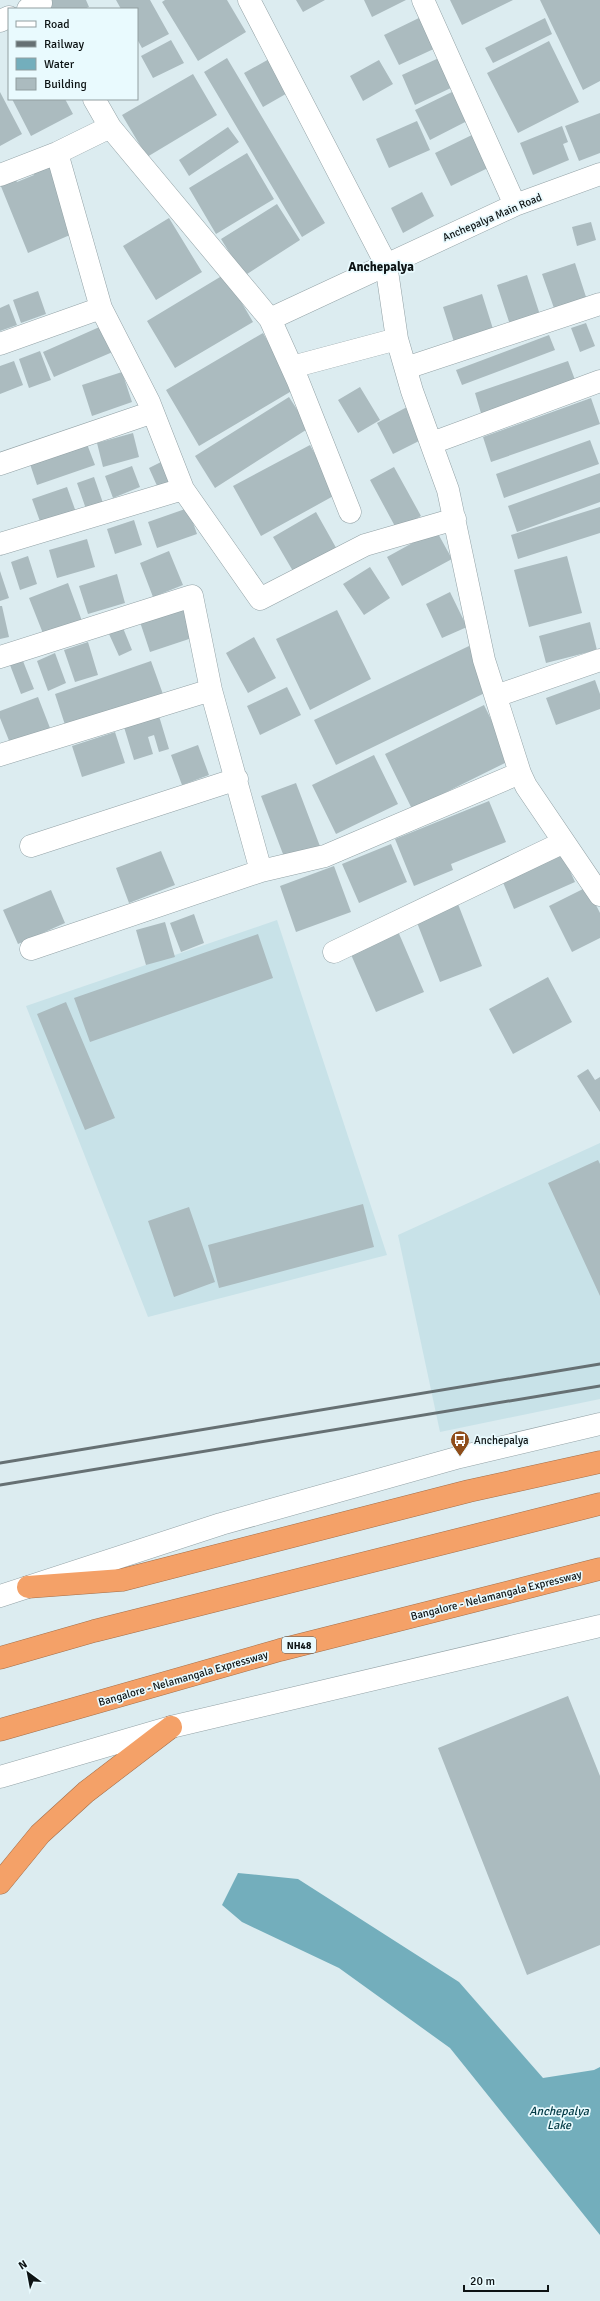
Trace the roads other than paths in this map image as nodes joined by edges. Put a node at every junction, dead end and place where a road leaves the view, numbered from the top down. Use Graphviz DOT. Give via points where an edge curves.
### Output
graph roads {
  1 [pos="249,0"];
  2 [pos="423,0"];
  3 [pos="95,100"];
  4 [pos="110,127"];
  5 [pos="56,152"];
  6 [pos="600,174"];
  7 [pos="0,175"];
  8 [pos="514,205"];
  9 [pos="386,264"];
  10 [pos="600,304"];
  11 [pos="101,308"];
  12 [pos="270,319"];
  13 [pos="397,339"];
  14 [pos="0,344"];
  15 [pos="292,367"];
  16 [pos="406,368"];
  17 [pos="600,381"];
  18 [pos="153,412"];
  19 [pos="432,443"];
  20 [pos="0,464"];
  21 [pos="183,489"];
  22 [pos="350,512"];
  23 [pos="455,519"];
  24 [pos="0,544"];
  25 [pos="0,657"];
  26 [pos="600,660"];
  27 [pos="211,690"];
  28 [pos="496,696"];
  29 [pos="0,755"];
  30 [pos="520,773"];
  31 [pos="237,779"];
  32 [pos="564,842"];
  33 [pos="30,846"];
  34 [pos="260,871"];
  35 [pos="600,895"];
  36 [pos="31,949"];
  37 [pos="334,952"];
  38 [pos="600,1424"];
  39 [pos="600,1462"];
  40 [pos="600,1504"];
  41 [pos="600,1569"];
  42 [pos="28,1587"];
  43 [pos="0,1596"];
  44 [pos="600,1626"];
  45 [pos="0,1658"];
  46 [pos="171,1728"];
  47 [pos="0,1730"];
  48 [pos="0,1777"];
  49 [pos="0,1883"];
  1 -- 9 [label="street"];
  2 -- 8 [label="street"];
  3 -- 4 [label="street"];
  4 -- 5 [label="street"];
  4 -- 12 [label="street"];
  5 -- 7 [label="street"];
  5 -- 11 [label="street"];
  6 -- 8 [label="street, Anchepalya Main Road"];
  8 -- 9 [label="street, Anchepalya Main Road"];
  9 -- 12 [label="street, Anchepalya Main Road"];
  9 -- 13 [label="street"];
  10 -- 16 [label="street"];
  11 -- 14 [label="street"];
  11 -- 18 [label="street"];
  12 -- 15 [label="street"];
  13 -- 15 [label="street"];
  13 -- 16 [label="street"];
  15 -- 22 [label="street"];
  16 -- 19 [label="street"];
  17 -- 19 [label="street"];
  18 -- 20 [label="street"];
  18 -- 21 [label="street"];
  19 -- 23 [label="street"];
  21 -- 23 [label="street" via="260,599 366,545"];
  21 -- 24 [label="street"];
  23 -- 28 [label="street" via="484,660"];
  25 -- 27 [label="street" via="192,596"];
  26 -- 28 [label="street"];
  27 -- 29 [label="street"];
  27 -- 31 [label="street"];
  28 -- 30 [label="street"];
  30 -- 32 [label="street"];
  30 -- 34 [label="street" via="325,856"];
  31 -- 33 [label="street"];
  31 -- 34 [label="street"];
  32 -- 35 [label="street"];
  32 -- 37 [label="street"];
  34 -- 36 [label="street"];
  38 -- 42 [label="street" via="460,1456 221,1524"];
  39 -- 42 [label="highway" via="469,1491 122,1580"];
  40 -- 45 [label="highway" via="94,1631"];
  41 -- 47 [label="highway, Bangalore - Nelamangala Expressway / NH48" via="280,1650"];
  42 -- 43 [label="street"];
  44 -- 46 [label="street"];
  46 -- 48 [label="street"];
  46 -- 49 [label="highway" via="74,1802 40,1834"];
}
